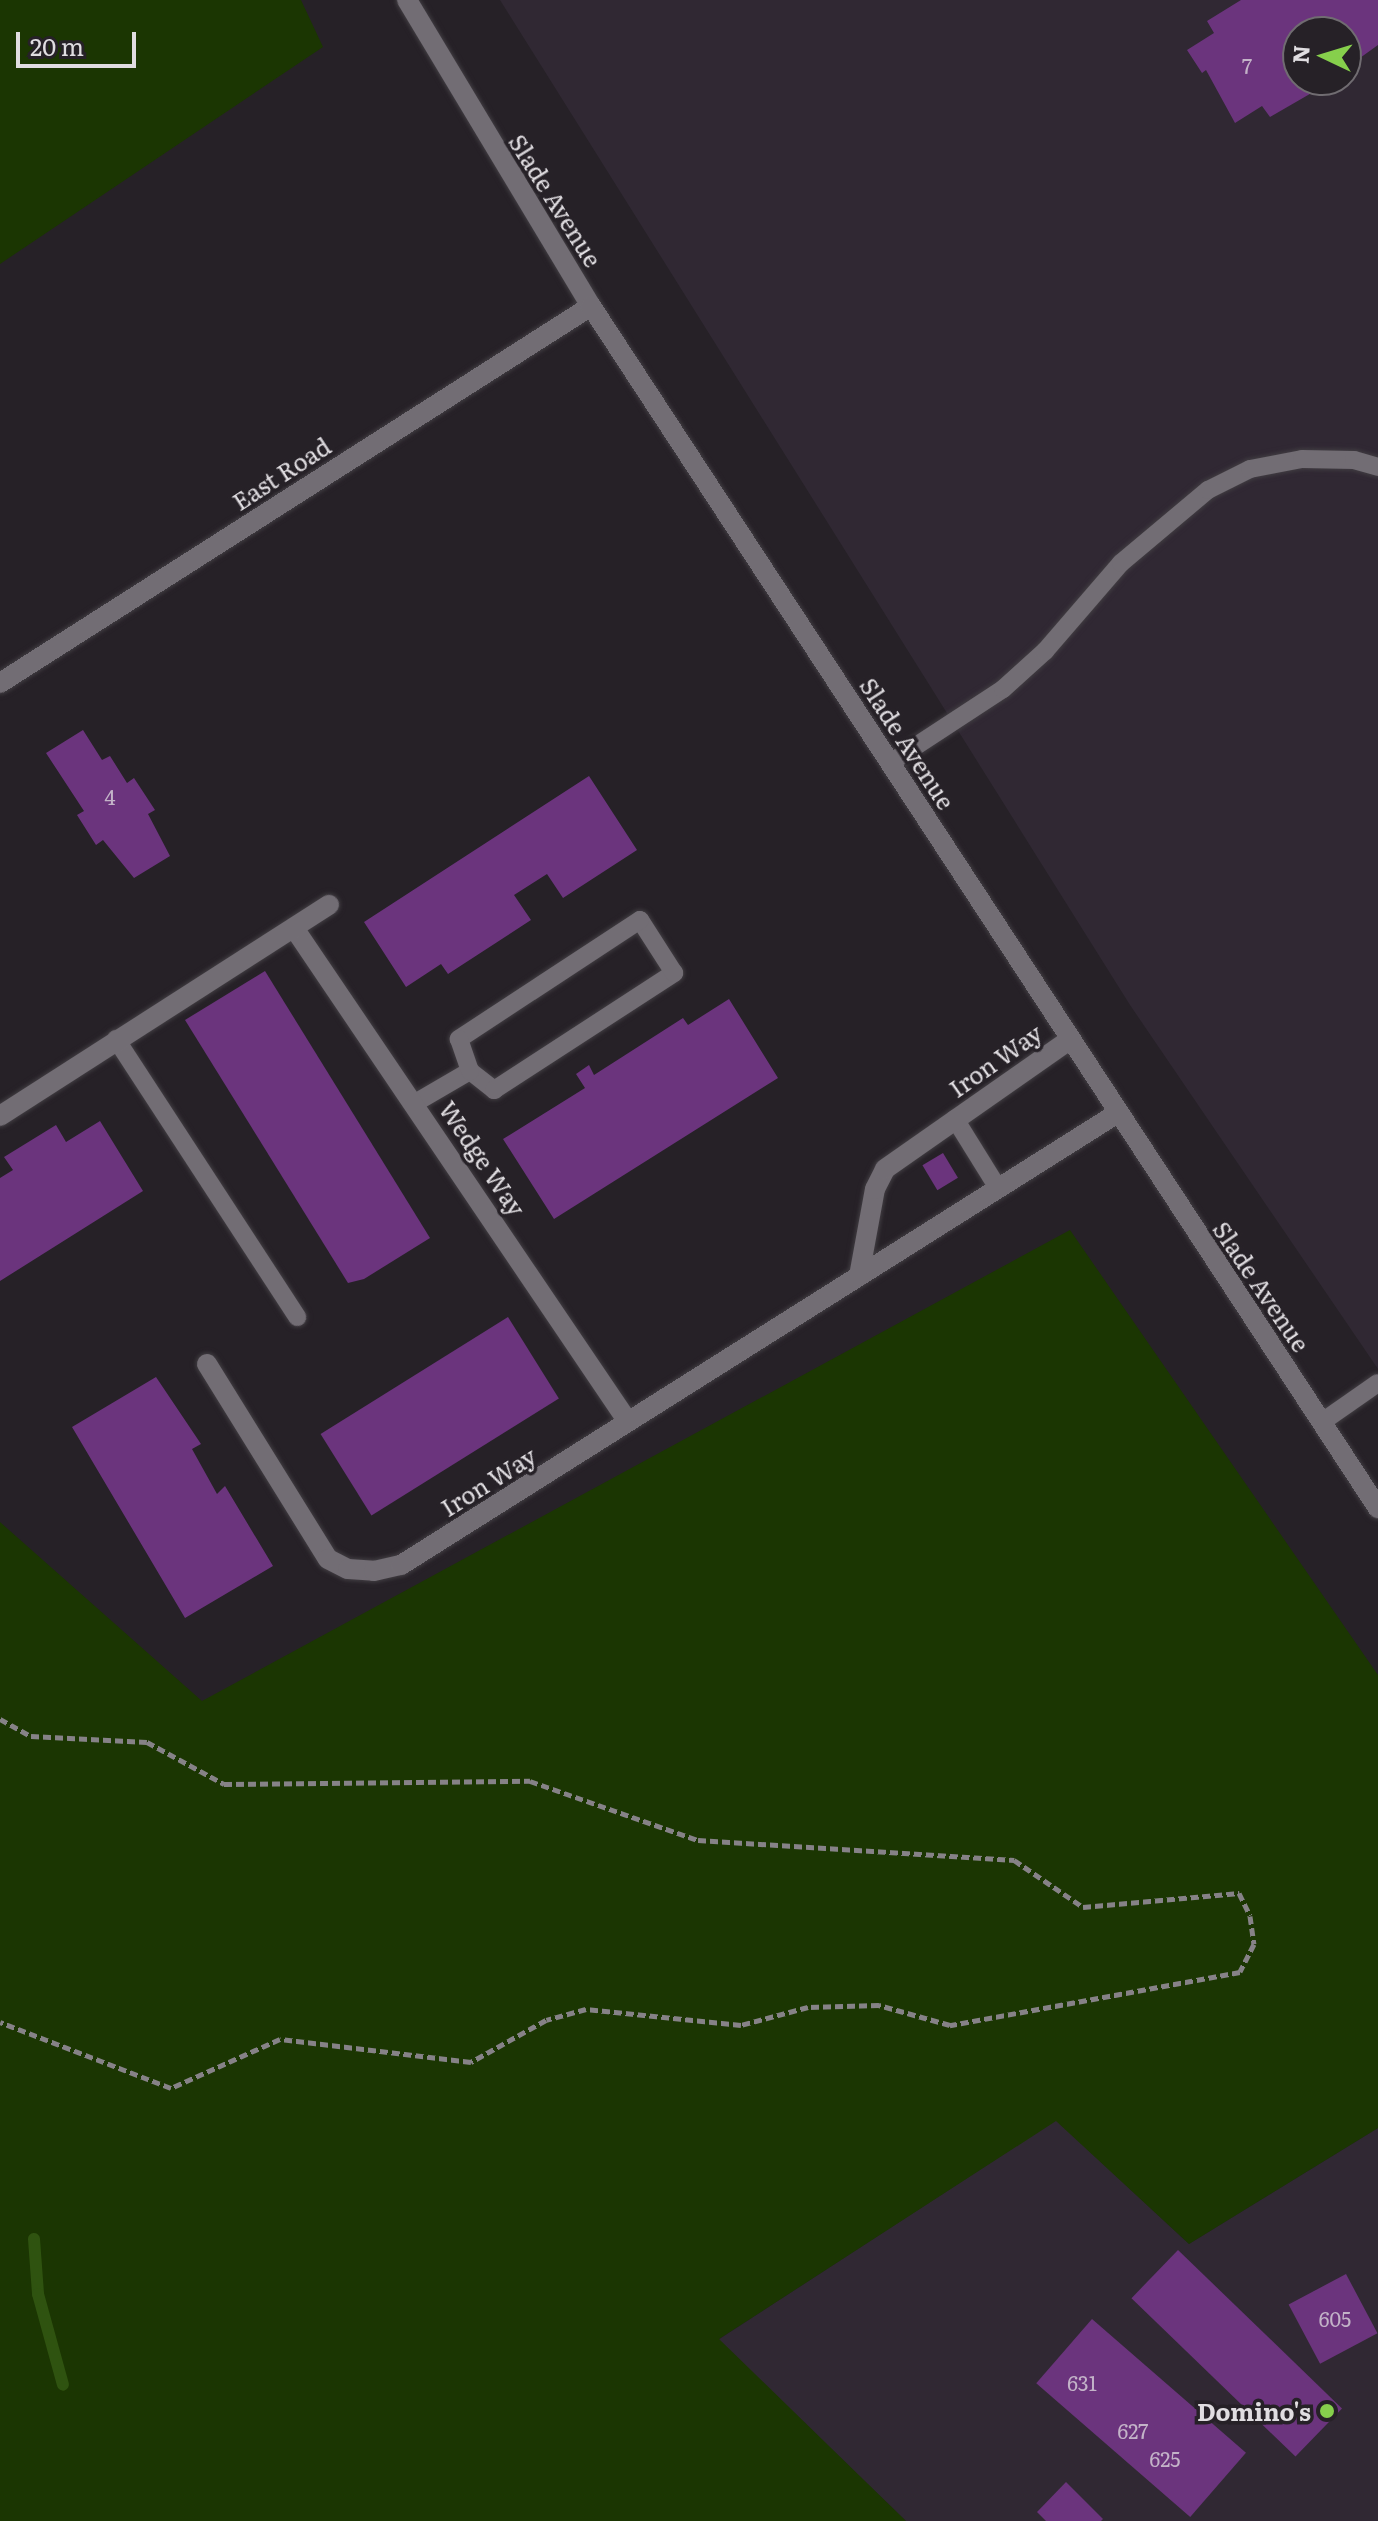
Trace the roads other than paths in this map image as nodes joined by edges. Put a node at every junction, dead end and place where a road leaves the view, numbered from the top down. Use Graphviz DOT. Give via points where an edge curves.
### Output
graph roads {
  1 [pos="407,0"];
  2 [pos="591,306"];
  3 [pos="1378,467"];
  4 [pos="0,683"];
  5 [pos="890,763"];
  6 [pos="329,905"];
  7 [pos="294,928"];
  8 [pos="116,1039"];
  9 [pos="1069,1040"];
  10 [pos="470,1071"];
  11 [pos="415,1103"];
  12 [pos="1116,1114"];
  13 [pos="0,1116"];
  14 [pos="955,1119"];
  15 [pos="998,1188"];
  16 [pos="859,1276"];
  17 [pos="297,1317"];
  18 [pos="207,1364"];
  19 [pos="1378,1383"];
  20 [pos="626,1419"];
  21 [pos="1322,1422"];
  22 [pos="1378,1508"];
  1 -- 2 [label="street, Slade Avenue"];
  2 -- 4 [label="street, East Road"];
  2 -- 5 [label="street, Slade Avenue"];
  3 -- 5 [label="lane" via="1354,460 1302,459 1250,469 1208,490 1121,563 1045,651 1003,689"];
  5 -- 9 [label="street, Slade Avenue"];
  6 -- 7 [label="street"];
  7 -- 8 [label="street"];
  7 -- 11 [label="street, Wedge Way"];
  8 -- 13 [label="street"];
  8 -- 17 [label="lane"];
  9 -- 12 [label="street, Slade Avenue"];
  9 -- 14 [label="street, Iron Way"];
  10 -- 10 [label="lane" via="494,1090 674,973 640,920 459,1039"];
  10 -- 11 [label="lane"];
  11 -- 20 [label="street, Wedge Way"];
  12 -- 15 [label="street, Iron Way"];
  12 -- 21 [label="street, Slade Avenue"];
  14 -- 15 [label="lane"];
  14 -- 16 [label="street, Iron Way" via="885,1169 875,1189"];
  15 -- 16 [label="street, Iron Way"];
  16 -- 20 [label="street, Iron Way"];
  18 -- 20 [label="street, Iron Way" via="328,1559 348,1569 401,1565"];
  19 -- 21 [label="lane"];
  21 -- 22 [label="street, Slade Avenue"];
}
